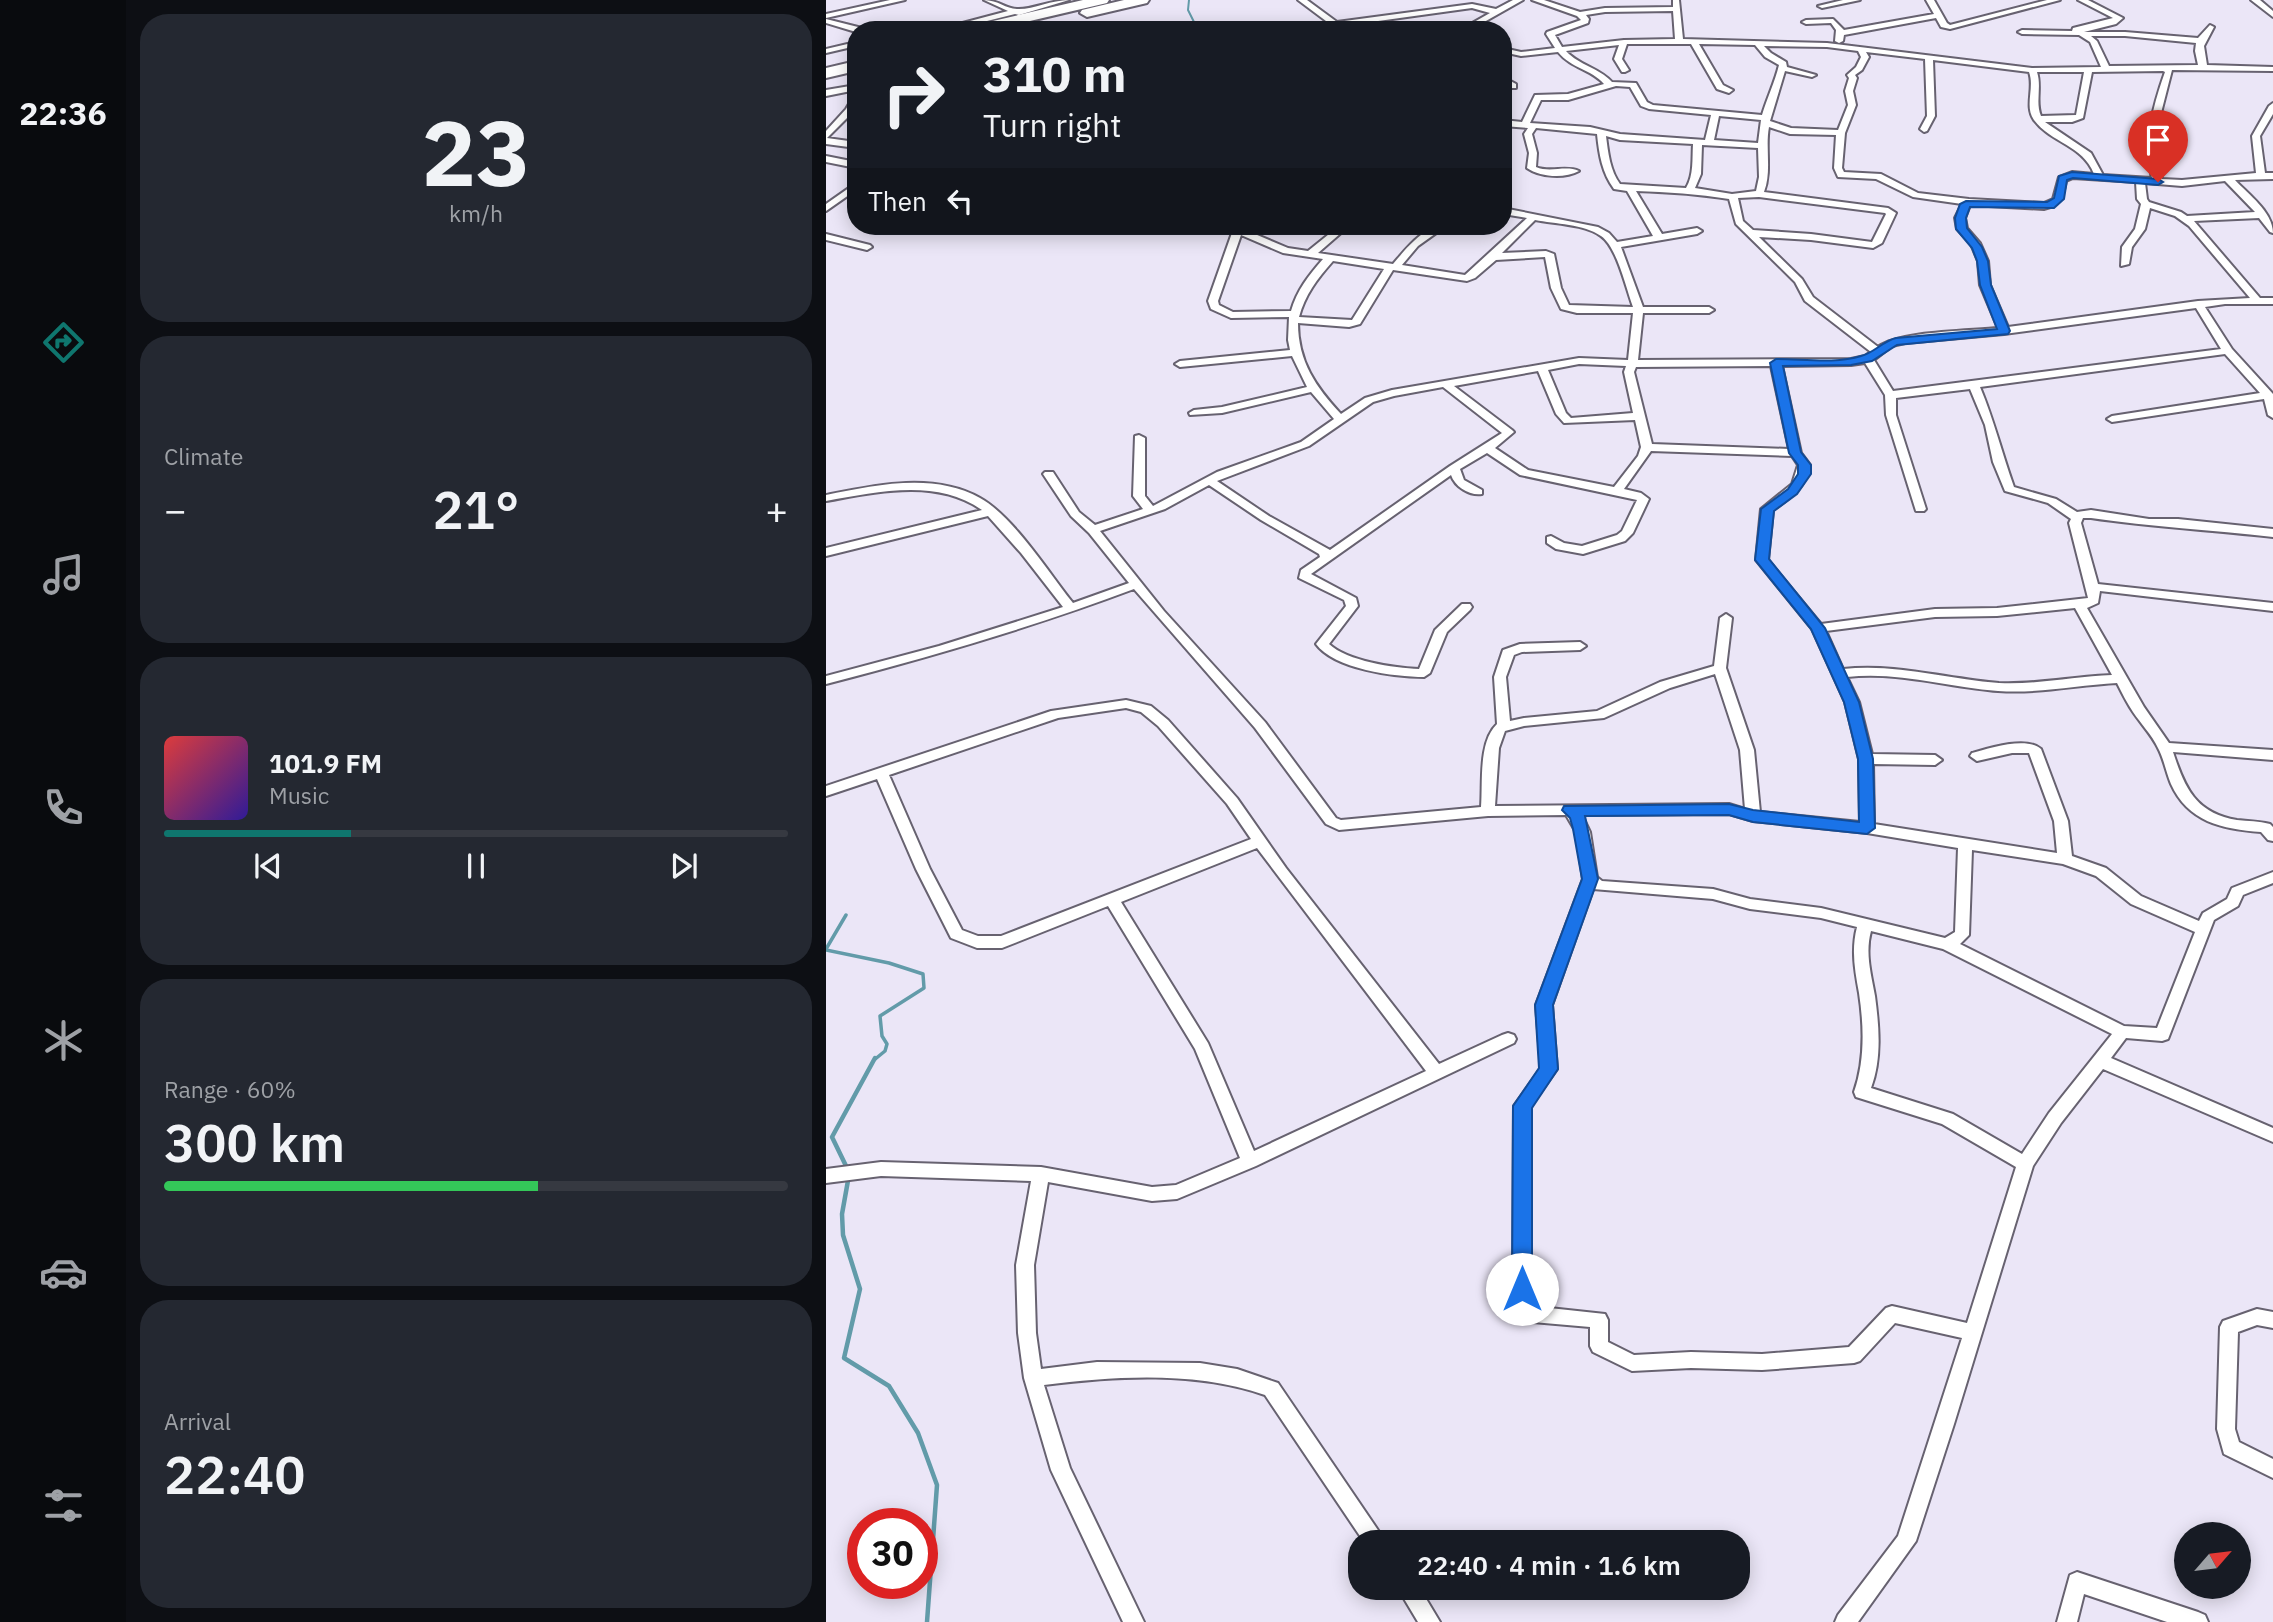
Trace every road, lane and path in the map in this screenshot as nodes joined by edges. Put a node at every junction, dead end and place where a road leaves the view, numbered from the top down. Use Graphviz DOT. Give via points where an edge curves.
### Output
graph roads {
  1 [pos="901,0"];
  2 [pos="988,0"];
  3 [pos="1065,0"];
  4 [pos="1102,0"];
  5 [pos="1142,0"];
  6 [pos="1302,0"];
  7 [pos="1496,0"];
  8 [pos="1536,0"];
  9 [pos="1562,0"];
  10 [pos="1856,0"];
  11 [pos="1930,0"];
  12 [pos="2056,0"];
  13 [pos="2082,0"];
  14 [pos="2255,0"];
  15 [pos="1054,2"];
  16 [pos="1518,2"];
  17 [pos="1546,4"];
  18 [pos="1676,4"];
  19 [pos="1822,6"];
  20 [pos="1498,12"];
  21 [pos="1580,14"];
  22 [pos="1025,15"];
  23 [pos="1939,15"];
  24 [pos="2273,15"];
  25 [pos="826,18"];
  26 [pos="991,21"];
  27 [pos="1004,21"];
  28 [pos="1052,21"];
  29 [pos="1332,21"];
  30 [pos="1378,21"];
  31 [pos="1481,21"];
  32 [pos="1806,22"];
  33 [pos="847,26"];
  34 [pos="2210,27"];
  35 [pos="1840,33"];
  36 [pos="2022,33"];
  37 [pos="2080,34"];
  38 [pos="1679,41"];
  39 [pos="1694,41"];
  40 [pos="2200,41"];
  41 [pos="1624,42"];
  42 [pos="1758,44"];
  43 [pos="847,46"];
  44 [pos="1838,46"];
  45 [pos="1860,48"];
  46 [pos="1558,49"];
  47 [pos="826,51"];
  48 [pos="1512,52"];
  49 [pos="1521,54"];
  50 [pos="1512,56"];
  51 [pos="1929,57"];
  52 [pos="847,58"];
  53 [pos="826,63"];
  54 [pos="847,68"];
  55 [pos="1783,68"];
  56 [pos="2106,68"];
  57 [pos="2088,69"];
  58 [pos="2166,69"];
  59 [pos="2204,69"];
  60 [pos="2273,69"];
  61 [pos="1625,70"];
  62 [pos="2032,70"];
  63 [pos="826,73"];
  64 [pos="1812,75"];
  65 [pos="1610,85"];
  66 [pos="847,90"];
  67 [pos="1729,90"];
  68 [pos="826,93"];
  69 [pos="2273,106"];
  70 [pos="847,112"];
  71 [pos="1716,112"];
  72 [pos="2038,119"];
  73 [pos="1766,120"];
  74 [pos="1512,124"];
  75 [pos="1529,126"];
  76 [pos="1924,129"];
  77 [pos="1601,133"];
  78 [pos="1841,134"];
  79 [pos="826,138"];
  80 [pos="1698,142"];
  81 [pos="1709,142"];
  82 [pos="847,143"];
  83 [pos="1762,146"];
  84 [pos="826,159"];
  85 [pos="847,162"];
  86 [pos="1574,171"];
  87 [pos="2099,175"];
  88 [pos="2260,176"];
  89 [pos="2273,176"];
  90 [pos="2227,177"];
  91 [pos="2140,181"];
  92 [pos="2158,182"];
  93 [pos="1630,188"];
  94 [pos="1689,190"];
  95 [pos="847,193"];
  96 [pos="1759,194"];
  97 [pos="826,197"];
  98 [pos="1733,197"];
  99 [pos="839,199"];
  100 [pos="1969,202"];
  101 [pos="2146,204"];
  102 [pos="826,208"];
  103 [pos="1512,213"];
  104 [pos="2260,215"];
  105 [pos="1533,217"];
  106 [pos="2186,219"];
  107 [pos="2273,230"];
  108 [pos="1698,231"];
  109 [pos="1749,233"];
  110 [pos="1242,235"];
  111 [pos="1254,235"];
  112 [pos="1333,235"];
  113 [pos="1428,235"];
  114 [pos="826,237"];
  115 [pos="1659,238"];
  116 [pos="1615,245"];
  117 [pos="867,247"];
  118 [pos="1310,255"];
  119 [pos="1491,257"];
  120 [pos="1329,259"];
  121 [pos="2124,264"];
  122 [pos="1392,268"];
  123 [pos="2256,299"];
  124 [pos="2273,301"];
  125 [pos="2198,304"];
  126 [pos="1638,309"];
  127 [pos="1709,310"];
  128 [pos="1295,317"];
  129 [pos="2004,331"];
  130 [pos="2228,351"];
  131 [pos="1295,353"];
  132 [pos="1873,356"];
  133 [pos="1632,363"];
  134 [pos="1776,363"];
  135 [pos="1180,364"];
  136 [pos="1541,366"];
  137 [pos="1447,385"];
  138 [pos="1974,385"];
  139 [pos="1315,388"];
  140 [pos="1890,395"];
  141 [pos="2269,395"];
  142 [pos="1194,413"];
  143 [pos="2273,415"];
  144 [pos="1640,416"];
  145 [pos="1340,419"];
  146 [pos="2112,419"];
  147 [pos="1139,439"];
  148 [pos="1486,447"];
  149 [pos="1647,447"];
  150 [pos="1795,453"];
  151 [pos="1454,468"];
  152 [pos="1049,474"];
  153 [pos="1208,480"];
  154 [pos="1617,491"];
  155 [pos="1478,492"];
  156 [pos="826,498"];
  157 [pos="1920,509"];
  158 [pos="1151,511"];
  159 [pos="988,512"];
  160 [pos="2077,517"];
  161 [pos="1093,530"];
  162 [pos="2273,533"];
  163 [pos="1551,540"];
  164 [pos="826,552"];
  165 [pos="1326,558"];
  166 [pos="1136,584"];
  167 [pos="2094,587"];
  168 [pos="2083,604"];
  169 [pos="1466,607"];
  170 [pos="2273,607"];
  171 [pos="1071,609"];
  172 [pos="1726,618"];
  173 [pos="1818,628"];
  174 [pos="1580,646"];
  175 [pos="1720,668"];
  176 [pos="1839,674"];
  177 [pos="2123,679"];
  178 [pos="826,680"];
  179 [pos="1504,725"];
  180 [pos="2165,747"];
  181 [pos="2273,755"];
  182 [pos="1977,756"];
  183 [pos="1866,759"];
  184 [pos="1935,760"];
  185 [pos="881,772"];
  186 [pos="826,791"];
  187 [pos="1570,810"];
  188 [pos="1488,811"];
  189 [pos="1753,816"];
  190 [pos="1867,828"];
  191 [pos="2273,836"];
  192 [pos="1261,841"];
  193 [pos="1964,844"];
  194 [pos="2065,859"];
  195 [pos="2273,877"];
  196 [pos="1590,879"];
  197 [pos="1112,900"];
  198 [pos="1865,925"];
  199 [pos="2203,929"];
  200 [pos="1947,944"];
  201 [pos="2122,1032"];
  202 [pos="1508,1039"];
  203 [pos="2099,1059"];
  204 [pos="1437,1073"];
  205 [pos="2273,1135"];
  206 [pos="1250,1161"];
  207 [pos="2025,1164"];
  208 [pos="1041,1174"];
  209 [pos="826,1176"];
  210 [pos="2273,1320"];
  211 [pos="1973,1332"];
  212 [pos="1033,1378"];
  213 [pos="2273,1469"];
  214 [pos="1368,1530"];
  215 [pos="1416,1600"];
  216 [pos="1134,1622"];
  217 [pos="1430,1622"];
  218 [pos="1845,1622"];
  219 [pos="2067,1622"];
  220 [pos="2198,1622"];
  1 -- 25 [label="street"];
  2 -- 22 [label="street"];
  3 -- 15 [label="street"];
  4 -- 22 [label="highway"];
  5 -- 28 [label="highway"];
  6 -- 29 [label="street"];
  7 -- 16 [label="street"];
  8 -- 17 [label="street"];
  9 -- 17 [label="street"];
  10 -- 19 [label="street"];
  11 -- 23 [label="street"];
  12 -- 23 [label="street" via="1954,27 1944,26"];
  13 -- 37 [label="street" via="2119,18 2076,30"];
  14 -- 24 [label="street"];
  15 -- 22 [label="street"];
  16 -- 20 [label="street"];
  17 -- 21 [label="street"];
  18 -- 21 [label="street"];
  18 -- 38 [label="street"];
  20 -- 30 [label="street" via="1472,6"];
  20 -- 31 [label="street"];
  21 -- 46 [label="street" via="1585,21 1550,34"];
  22 -- 26 [label="street"];
  22 -- 27 [label="highway"];
  23 -- 35 [label="street"];
  25 -- 33 [label="street"];
  32 -- 35 [label="street" via="1833,21"];
  34 -- 40 [label="street"];
  35 -- 44 [label="street"];
  36 -- 37 [label="street"];
  37 -- 40 [label="street"];
  37 -- 56 [label="street" via="2093,41"];
  38 -- 39 [label="street"];
  38 -- 41 [label="street"];
  39 -- 42 [label="street"];
  39 -- 67 [label="street" via="1720,87"];
  40 -- 59 [label="street" via="2198,56"];
  41 -- 46 [label="street"];
  41 -- 61 [label="street" via="1618,59"];
  42 -- 44 [label="street"];
  42 -- 55 [label="street"];
  43 -- 47 [label="street"];
  44 -- 45 [label="street"];
  45 -- 51 [label="street"];
  45 -- 78 [label="street" via="1865,57 1851,75 1852,105"];
  46 -- 49 [label="street"];
  46 -- 65 [label="street" via="1583,71 1600,73"];
  48 -- 49 [label="street"];
  49 -- 50 [label="street"];
  51 -- 62 [label="street"];
  51 -- 76 [label="street" via="1931,116"];
  52 -- 53 [label="highway"];
  54 -- 63 [label="highway"];
  55 -- 64 [label="street"];
  55 -- 73 [label="street"];
  56 -- 57 [label="street"];
  56 -- 58 [label="street"];
  57 -- 62 [label="street"];
  57 -- 72 [label="street" via="2080,116"];
  58 -- 59 [label="street"];
  58 -- 92 [label="street" via="2151,160"];
  59 -- 60 [label="street"];
  62 -- 72 [label="street" via="2037,78 2034,108"];
  65 -- 71 [label="street" via="1633,85 1644,104 1652,107"];
  65 -- 75 [label="street" via="1568,97 1536,98"];
  66 -- 68 [label="street"];
  69 -- 88 [label="street" via="2256,136"];
  70 -- 79 [label="street"];
  71 -- 73 [label="street"];
  71 -- 81 [label="street"];
  72 -- 87 [label="street" via="2092,157"];
  73 -- 78 [label="street" via="1790,131"];
  73 -- 83 [label="street"];
  74 -- 75 [label="street"];
  75 -- 77 [label="street"];
  75 -- 86 [label="street" via="1531,168 1543,173"];
  77 -- 80 [label="street"];
  77 -- 93 [label="street" via="1611,179 1618,187"];
  78 -- 100 [label="street" via="1841,175 1878,176 1908,193"];
  79 -- 82 [label="street"];
  80 -- 81 [label="street"];
  80 -- 94 [label="street" via="1696,180"];
  81 -- 83 [label="street"];
  83 -- 96 [label="street"];
  84 -- 85 [label="street"];
  87 -- 91 [label="street"];
  87 -- 100 [label="street" via="2062,179 2059,199 2050,205"];
  88 -- 89 [label="street"];
  88 -- 90 [label="street"];
  90 -- 92 [label="street"];
  90 -- 104 [label="street"];
  91 -- 92 [label="street"];
  91 -- 101 [label="street"];
  93 -- 94 [label="street" via="1666,193"];
  93 -- 115 [label="street"];
  94 -- 98 [label="street"];
  95 -- 99 [label="street"];
  96 -- 98 [label="street"];
  96 -- 109 [label="street" via="1882,209 1891,214 1873,246"];
  97 -- 99 [label="street"];
  98 -- 109 [label="street" via="1739,222"];
  99 -- 102 [label="street"];
  100 -- 129 [label="street" via="1960,218 1962,229 1983,261 1985,285"];
  101 -- 106 [label="street"];
  101 -- 121 [label="street"];
  103 -- 105 [label="street"];
  104 -- 106 [label="street"];
  104 -- 107 [label="street"];
  105 -- 116 [label="street" via="1595,229"];
  105 -- 119 [label="street"];
  106 -- 123 [label="street"];
  108 -- 115 [label="street"];
  109 -- 132 [label="street" via="1810,299"];
  110 -- 128 [label="street" via="1213,301 1215,307 1231,315"];
  111 -- 118 [label="street" via="1286,251"];
  112 -- 118 [label="street"];
  113 -- 122 [label="street"];
  114 -- 117 [label="street"];
  115 -- 116 [label="street"];
  116 -- 126 [label="street"];
  118 -- 120 [label="street"];
  119 -- 122 [label="street" via="1475,276 1467,278"];
  119 -- 126 [label="street" via="1549,254 1565,307"];
  120 -- 122 [label="street"];
  120 -- 128 [label="street" via="1305,285"];
  122 -- 128 [label="street" via="1356,322"];
  123 -- 124 [label="street"];
  123 -- 125 [label="street"];
  125 -- 129 [label="street"];
  125 -- 130 [label="street"];
  126 -- 127 [label="street"];
  126 -- 133 [label="street"];
  128 -- 131 [label="street" via="1291,341"];
  129 -- 132 [label="street" via="1905,340 1888,344"];
  130 -- 138 [label="street"];
  130 -- 141 [label="street"];
  131 -- 135 [label="street"];
  131 -- 139 [label="street"];
  132 -- 134 [label="street"];
  132 -- 140 [label="street"];
  133 -- 134 [label="street"];
  133 -- 136 [label="street" via="1579,361"];
  133 -- 144 [label="street" via="1629,372"];
  134 -- 150 [label="street"];
  136 -- 137 [label="street"];
  136 -- 144 [label="street" via="1561,414 1569,421"];
  137 -- 145 [label="street" via="1380,395"];
  137 -- 148 [label="street" via="1508,432 1502,441"];
  138 -- 140 [label="street"];
  138 -- 160 [label="street" via="2009,489 2052,501"];
  139 -- 142 [label="street"];
  139 -- 145 [label="street"];
  140 -- 157 [label="street" via="1891,415"];
  141 -- 143 [label="street"];
  141 -- 146 [label="street"];
  144 -- 149 [label="street"];
  145 -- 153 [label="street" via="1305,444"];
  147 -- 158 [label="street" via="1139,496"];
  148 -- 151 [label="street"];
  148 -- 154 [label="street" via="1524,472"];
  149 -- 150 [label="street"];
  149 -- 154 [label="street"];
  150 -- 173 [label="street" via="1804,465 1804,474 1793,492 1767,509 1762,560"];
  151 -- 155 [label="street" via="1459,482"];
  151 -- 165 [label="street"];
  152 -- 161 [label="street" via="1075,514"];
  153 -- 158 [label="street"];
  153 -- 165 [label="street" via="1265,519 1319,547"];
  154 -- 163 [label="street" via="1637,495 1643,502 1621,538 1583,550"];
  156 -- 159 [label="street" via="928,487 977,501"];
  158 -- 161 [label="street"];
  159 -- 164 [label="street"];
  159 -- 171 [label="street"];
  160 -- 162 [label="street" via="2091,514"];
  160 -- 167 [label="street"];
  161 -- 166 [label="street"];
  165 -- 169 [label="street" via="1305,578 1350,598 1352,606 1322,644 1328,653 1424,673 1440,631"];
  166 -- 171 [label="street"];
  166 -- 188 [label="street" via="1260,725 1331,821 1347,826"];
  167 -- 168 [label="street" via="2094,600"];
  167 -- 170 [label="street"];
  168 -- 173 [label="street" via="1934,613"];
  168 -- 177 [label="street" via="2080,606"];
  171 -- 178 [label="street"];
  172 -- 175 [label="street"];
  173 -- 176 [label="street"];
  174 -- 179 [label="street" via="1520,648 1508,653 1500,677"];
  175 -- 179 [label="street" via="1665,685 1599,715"];
  175 -- 189 [label="street" via="1747,750"];
  176 -- 177 [label="street" via="1882,671 2002,687"];
  176 -- 183 [label="street" via="1858,721"];
  177 -- 180 [label="street"];
  179 -- 188 [label="street" via="1496,732 1492,748"];
  180 -- 181 [label="street"];
  180 -- 191 [label="street" via="2173,776 2192,809 2215,821 2266,827"];
  182 -- 194 [label="street" via="2012,748 2034,749 2061,821"];
  183 -- 184 [label="street"];
  183 -- 190 [label="street"];
  185 -- 186 [label="street"];
  185 -- 192 [label="street" via="1056,714 1126,704 1146,709 1163,723"];
  185 -- 197 [label="street" via="956,934 977,942 1002,942"];
  187 -- 188 [label="street"];
  187 -- 189 [label="street" via="1729,809"];
  187 -- 196 [label="street" via="1581,829"];
  189 -- 190 [label="street"];
  190 -- 193 [label="street"];
  192 -- 197 [label="street"];
  192 -- 204 [label="street"];
  193 -- 194 [label="street"];
  193 -- 200 [label="street" via="1962,935"];
  194 -- 199 [label="street" via="2101,872 2136,900"];
  195 -- 199 [label="street" via="2237,892 2233,902 2208,917"];
  196 -- 198 [label="street" via="1599,886 1713,894"];
  196 -- 211 [label="street" via="1544,1005 1549,1069 1522,1106 1522,1313 1599,1320 1599,1346 1632,1363 1762,1362 1854,1355 1892,1314"];
  197 -- 206 [label="street" via="1202,1046"];
  198 -- 200 [label="street"];
  198 -- 207 [label="street" via="1858,943 1868,1006 1869,1077 1862,1092 1947,1119"];
  199 -- 201 [label="street" via="2162,1035"];
  200 -- 201 [label="street"];
  201 -- 203 [label="street"];
  202 -- 204 [label="street"];
  203 -- 205 [label="street"];
  203 -- 207 [label="street"];
  204 -- 206 [label="street"];
  206 -- 208 [label="street" via="1177,1192 1152,1195"];
  207 -- 211 [label="street"];
  208 -- 209 [label="street" via="881,1169"];
  208 -- 212 [label="street" via="1025,1265"];
  210 -- 213 [label="street" via="2257,1317 2229,1327 2226,1429 2231,1448"];
  211 -- 218 [label="street" via="1906,1541"];
  212 -- 214 [label="street" via="1097,1370 1200,1371 1271,1389"];
  212 -- 216 [label="street" via="1061,1470"];
  215 -- 217 [label="street"];
  219 -- 220 [label="street" via="2077,1582"];
}
